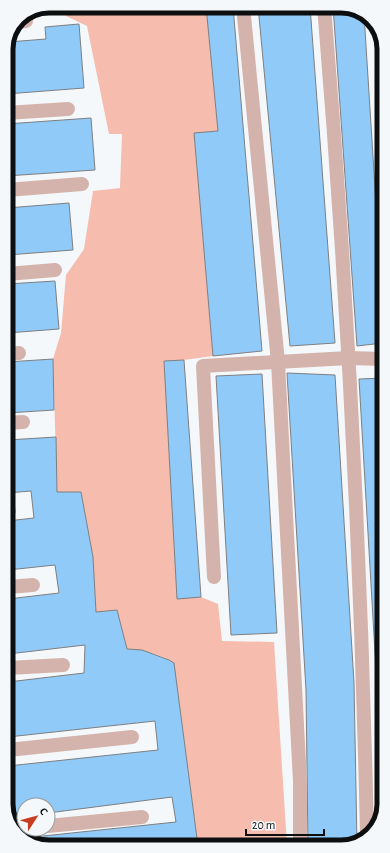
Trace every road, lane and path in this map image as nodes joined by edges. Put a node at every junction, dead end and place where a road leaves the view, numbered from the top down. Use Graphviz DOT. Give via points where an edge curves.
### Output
graph roads {
  1 [pos="244,13"];
  2 [pos="325,13"];
  3 [pos="68,108"];
  4 [pos="13,112"];
  5 [pos="82,184"];
  6 [pos="13,189"];
  7 [pos="55,270"];
  8 [pos="13,274"];
  9 [pos="349,358"];
  10 [pos="377,359"];
  11 [pos="278,362"];
  12 [pos="23,422"];
  13 [pos="13,423"];
  14 [pos="214,577"];
  15 [pos="33,585"];
  16 [pos="13,587"];
  17 [pos="63,665"];
  18 [pos="13,668"];
  19 [pos="132,737"];
  20 [pos="13,749"];
  21 [pos="142,816"];
  22 [pos="56,825"];
  23 [pos="368,827"];
  24 [pos="300,840"];
  1 -- 11 [label="lane"];
  2 -- 9 [label="lane" via="337,157"];
  3 -- 4 [label="lane"];
  5 -- 6 [label="lane"];
  7 -- 8 [label="lane"];
  9 -- 10 [label="lane"];
  9 -- 11 [label="lane"];
  9 -- 23 [label="lane" via="364,668"];
  11 -- 14 [label="lane" via="203,366"];
  11 -- 24 [label="lane" via="300,782"];
  12 -- 13 [label="lane"];
  15 -- 16 [label="lane"];
  17 -- 18 [label="lane"];
  19 -- 20 [label="lane"];
  21 -- 22 [label="lane"];
}
